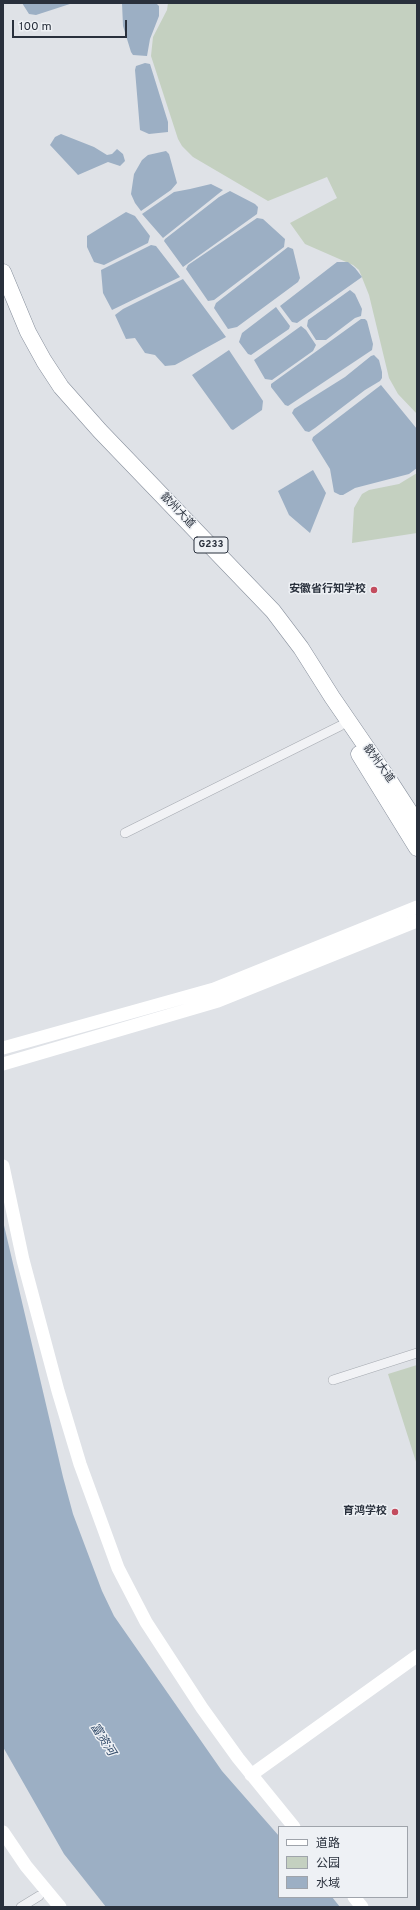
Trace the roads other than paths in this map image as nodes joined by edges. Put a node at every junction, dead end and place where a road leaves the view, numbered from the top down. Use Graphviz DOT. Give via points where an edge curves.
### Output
graph roads {
  1 [pos="3,272"];
  2 [pos="3,297"];
  3 [pos="340,726"];
  4 [pos="417,823"];
  5 [pos="126,833"];
  6 [pos="417,848"];
  7 [pos="417,907"];
  8 [pos="417,921"];
  9 [pos="3,1048"];
  10 [pos="3,1064"];
  11 [pos="3,1166"];
  12 [pos="417,1353"];
  13 [pos="334,1380"];
  14 [pos="417,1656"];
  15 [pos="251,1775"];
  16 [pos="293,1826"];
  17 [pos="3,1832"];
  18 [pos="3,1848"];
  19 [pos="39,1896"];
  20 [pos="355,1898"];
  21 [pos="21,1907"];
  22 [pos="48,1907"];
  23 [pos="60,1907"];
  24 [pos="362,1907"];
  1 -- 4 [label="highway, 歙州大道 / G233" via="28,332 61,387 273,611 301,648"];
  2 -- 3 [label="highway, 歙州大道 / G233" via="28,352 54,392 93,438 266,617 293,653"];
  3 -- 5 [label="street"];
  3 -- 6 [label="highway, 歙州大道 / G233"];
  7 -- 9 [label="street" via="214,989"];
  8 -- 10 [label="street" via="218,1001"];
  11 -- 15 [label="street" via="23,1260 58,1391 80,1464 114,1557 135,1603 158,1641 202,1708"];
  12 -- 13 [label="street"];
  14 -- 15 [label="street"];
  15 -- 16 [label="street"];
  17 -- 23 [label="street" via="26,1866"];
  18 -- 19 [label="street"];
  19 -- 21 [label="street"];
  19 -- 22 [label="street"];
  20 -- 24 [label="street"];
}
